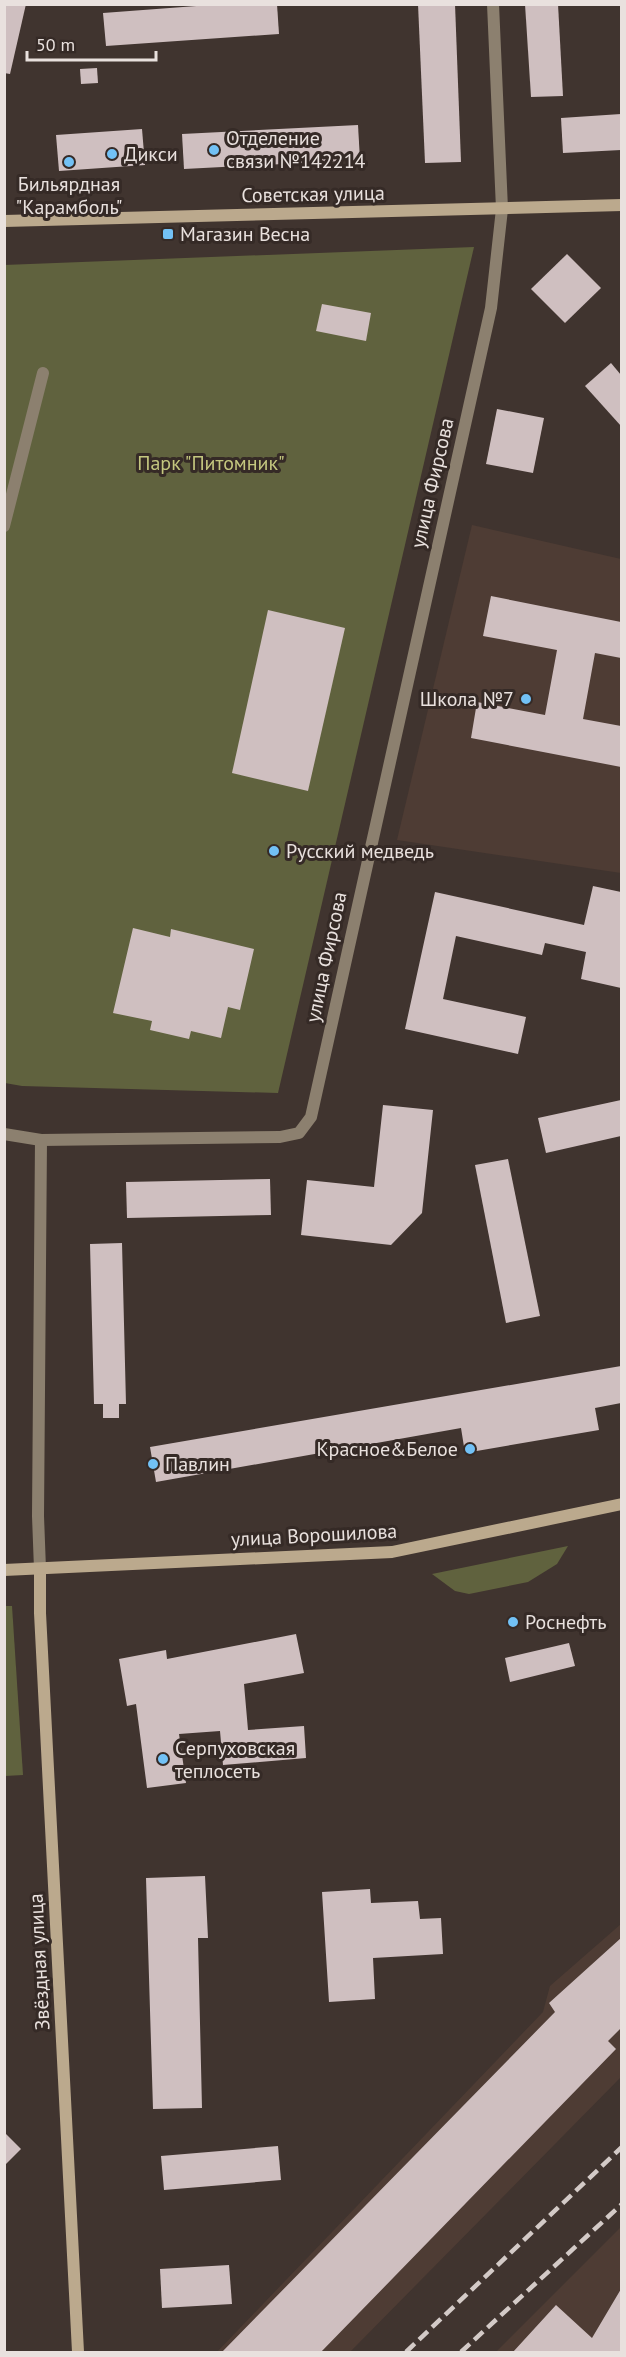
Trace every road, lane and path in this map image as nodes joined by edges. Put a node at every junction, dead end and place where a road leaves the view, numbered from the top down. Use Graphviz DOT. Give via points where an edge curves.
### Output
graph roads {
  1 [pos="493,4"];
  2 [pos="621,205"];
  3 [pos="502,209"];
  4 [pos="4,221"];
  5 [pos="43,373"];
  6 [pos="7,507"];
  7 [pos="4,526"];
  8 [pos="4,1134"];
  9 [pos="41,1140"];
  10 [pos="621,1504"];
  11 [pos="40,1569"];
  12 [pos="4,1570"];
  13 [pos="78,2352"];
  1 -- 3 [label="street, улица Фирсова"];
  2 -- 3 [label="main road, Советская улица"];
  3 -- 4 [label="main road, Советская улица"];
  3 -- 9 [label="street, улица Фирсова" via="491,308 310,1117 299,1133 279,1137"];
  5 -- 6 [label="street"];
  6 -- 7 [label="street"];
  8 -- 9 [label="street, улица Фирсова"];
  9 -- 11 [label="street"];
  10 -- 11 [label="main road, улица Ворошилова" via="392,1552"];
  11 -- 12 [label="main road, улица Ворошилова"];
  11 -- 13 [label="main road, Звёздная улица"];
}
